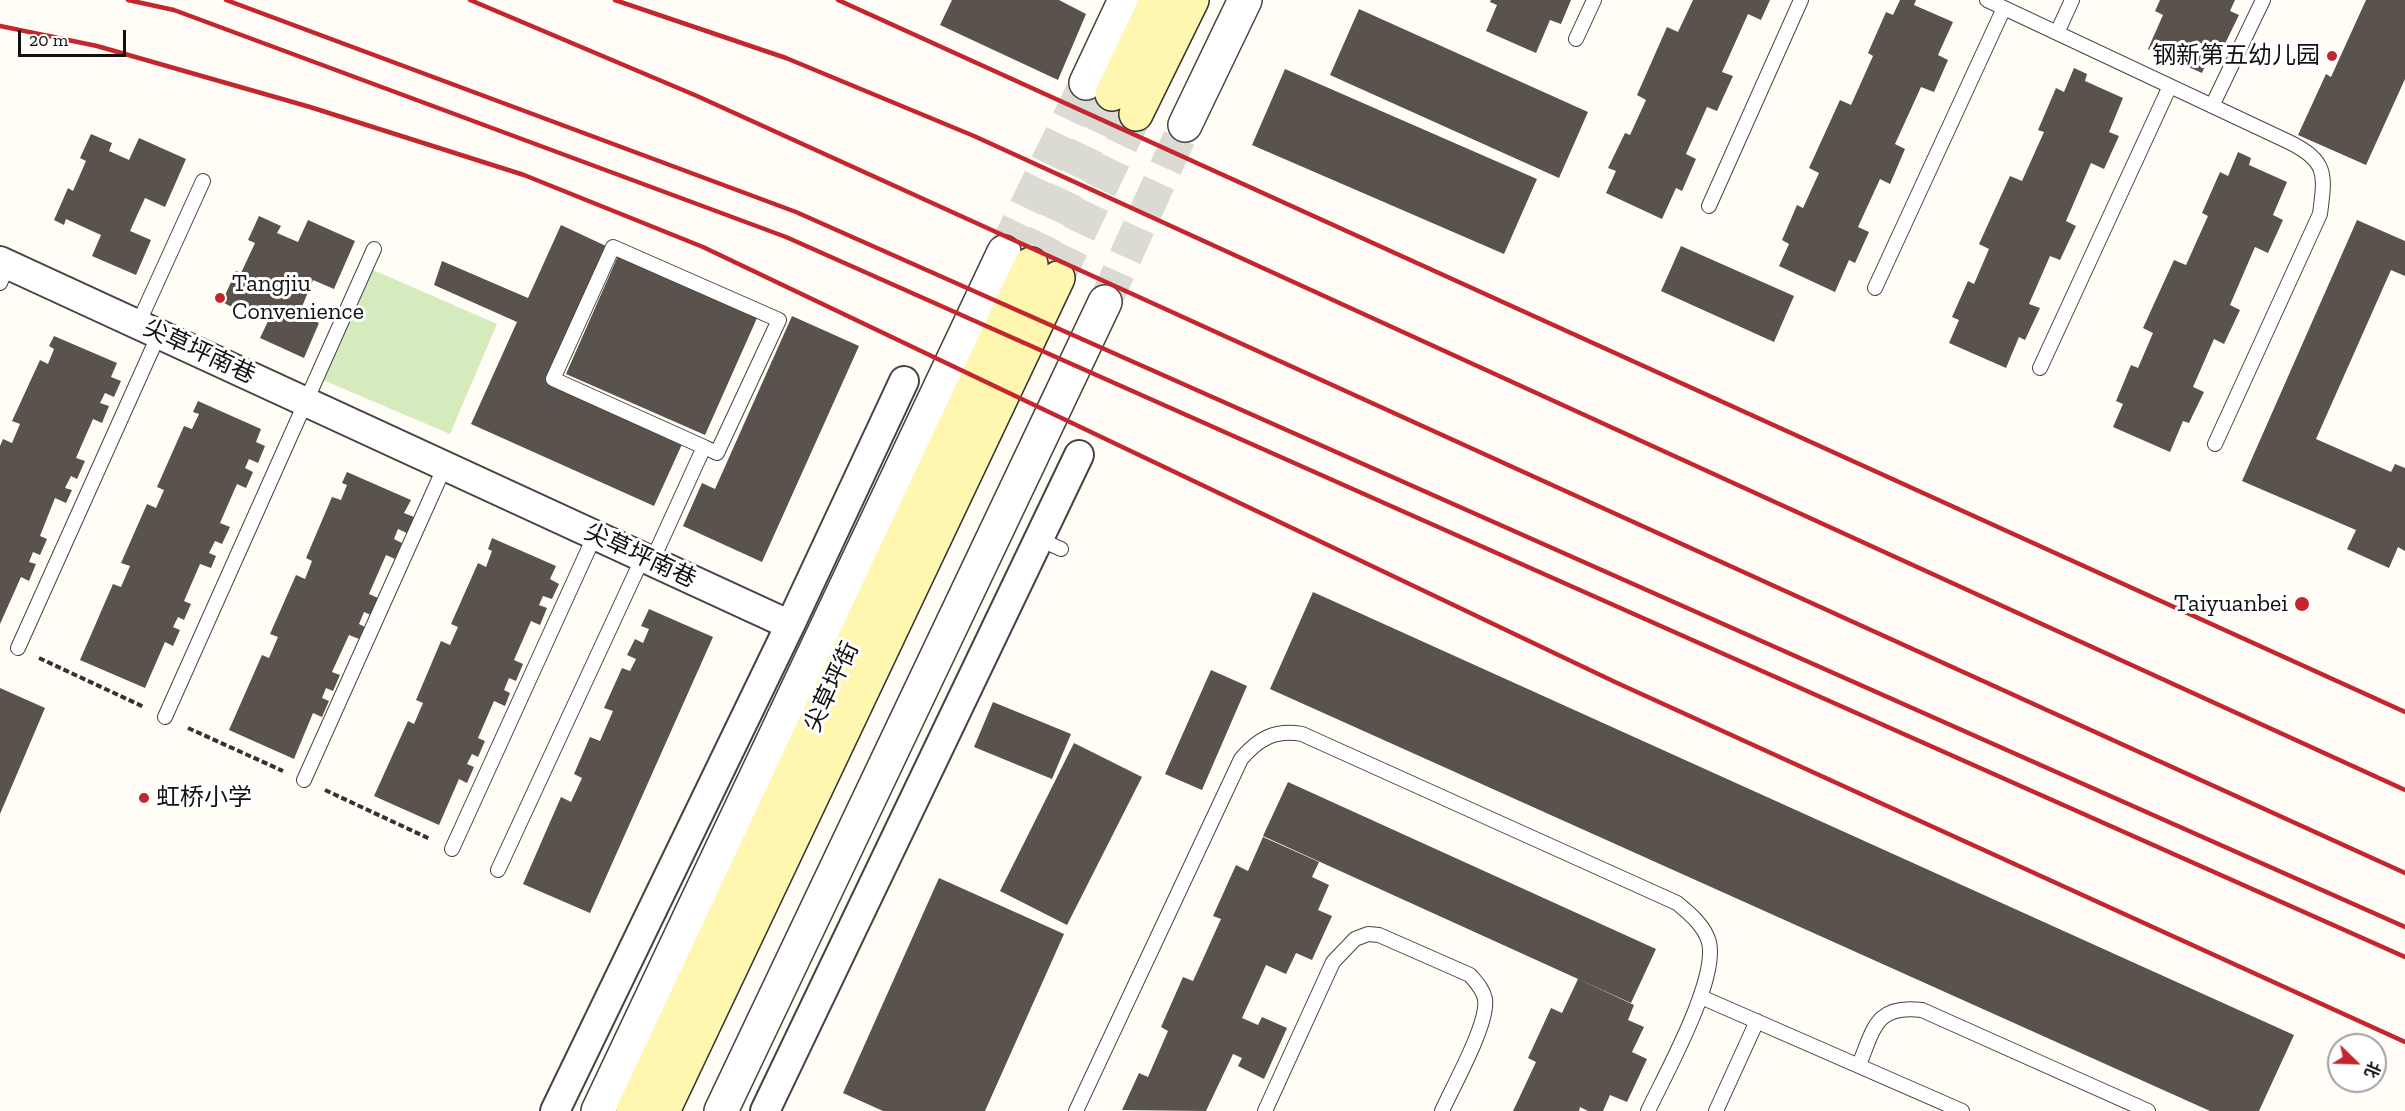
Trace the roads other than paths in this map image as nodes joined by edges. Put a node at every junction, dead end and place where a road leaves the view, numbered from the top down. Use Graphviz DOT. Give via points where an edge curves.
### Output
graph roads {
  1 [pos="1125,0"];
  2 [pos="1157,0"];
  3 [pos="1192,0"];
  4 [pos="1245,0"];
  5 [pos="1594,0"];
  6 [pos="1801,0"];
  7 [pos="1987,0"];
  8 [pos="2072,0"];
  9 [pos="2263,0"];
  10 [pos="2004,8"];
  11 [pos="2057,33"];
  12 [pos="1576,39"];
  13 [pos="2170,86"];
  14 [pos="1111,97"];
  15 [pos="2212,106"];
  16 [pos="1185,125"];
  17 [pos="202,181"];
  18 [pos="1709,206"];
  19 [pos="374,249"];
  20 [pos="1031,265"];
  21 [pos="3,270"];
  22 [pos="1875,288"];
  23 [pos="1105,302"];
  24 [pos="149,329"];
  25 [pos="2040,368"];
  26 [pos="904,381"];
  27 [pos="306,401"];
  28 [pos="2216,444"];
  29 [pos="704,447"];
  30 [pos="1079,455"];
  31 [pos="445,466"];
  32 [pos="595,535"];
  33 [pos="647,559"];
  34 [pos="790,625"];
  35 [pos="18,648"];
  36 [pos="165,717"];
  37 [pos="304,780"];
  38 [pos="452,849"];
  39 [pos="498,870"];
  40 [pos="1701,997"];
  41 [pos="1757,1021"];
  42 [pos="1859,1065"];
  43 [pos="555,1111"];
  44 [pos="598,1111"];
  45 [pos="633,1111"];
  46 [pos="663,1111"];
  47 [pos="721,1111"];
  48 [pos="765,1111"];
  49 [pos="1076,1111"];
  50 [pos="1265,1111"];
  51 [pos="1442,1111"];
  52 [pos="1648,1111"];
  53 [pos="1716,1111"];
  54 [pos="1962,1111"];
  55 [pos="2148,1111"];
  1 -- 14 [label="street"];
  2 -- 14 [label="main road"];
  3 -- 14 [label="main road"];
  4 -- 16 [label="street"];
  5 -- 12 [label="lane"];
  6 -- 18 [label="lane"];
  7 -- 10 [label="lane"];
  8 -- 11 [label="lane"];
  9 -- 15 [label="lane"];
  10 -- 11 [label="lane"];
  10 -- 22 [label="lane"];
  11 -- 13 [label="lane"];
  13 -- 15 [label="lane"];
  13 -- 25 [label="lane"];
  15 -- 28 [label="lane" via="2308,152 2321,167 2324,186 2320,214"];
  17 -- 24 [label="lane"];
  19 -- 27 [label="lane"];
  20 -- 44 [label="street"];
  20 -- 45 [label="main road, 尖草坪街"];
  20 -- 46 [label="main road, 尖草坪街"];
  21 -- 24 [label="street, 尖草坪南巷"];
  23 -- 47 [label="street"];
  24 -- 27 [label="street, 尖草坪南巷"];
  24 -- 35 [label="lane"];
  26 -- 34 [label="street"];
  27 -- 31 [label="street, 尖草坪南巷"];
  27 -- 36 [label="lane"];
  29 -- 29 [label="lane" via="717,453 779,320 613,247 553,379"];
  29 -- 33 [label="lane"];
  30 -- 48 [label="street" via="1050,544"];
  31 -- 32 [label="street, 尖草坪南巷"];
  31 -- 37 [label="lane"];
  32 -- 33 [label="street, 尖草坪南巷"];
  32 -- 38 [label="lane"];
  33 -- 34 [label="street, 尖草坪南巷"];
  33 -- 39 [label="lane"];
  34 -- 43 [label="street"];
  40 -- 41 [label="lane"];
  40 -- 49 [label="lane" via="1711,957 1708,941 1702,926 1677,903 1302,734 1275,734 1252,746 1241,759"];
  40 -- 52 [label="lane"];
  41 -- 42 [label="lane"];
  41 -- 53 [label="lane"];
  42 -- 54 [label="lane"];
  42 -- 55 [label="lane" via="1876,1025 1888,1012 1922,1010"];
  50 -- 51 [label="lane" via="1333,962 1355,939 1368,934 1470,975 1480,986 1485,1013"];
}
